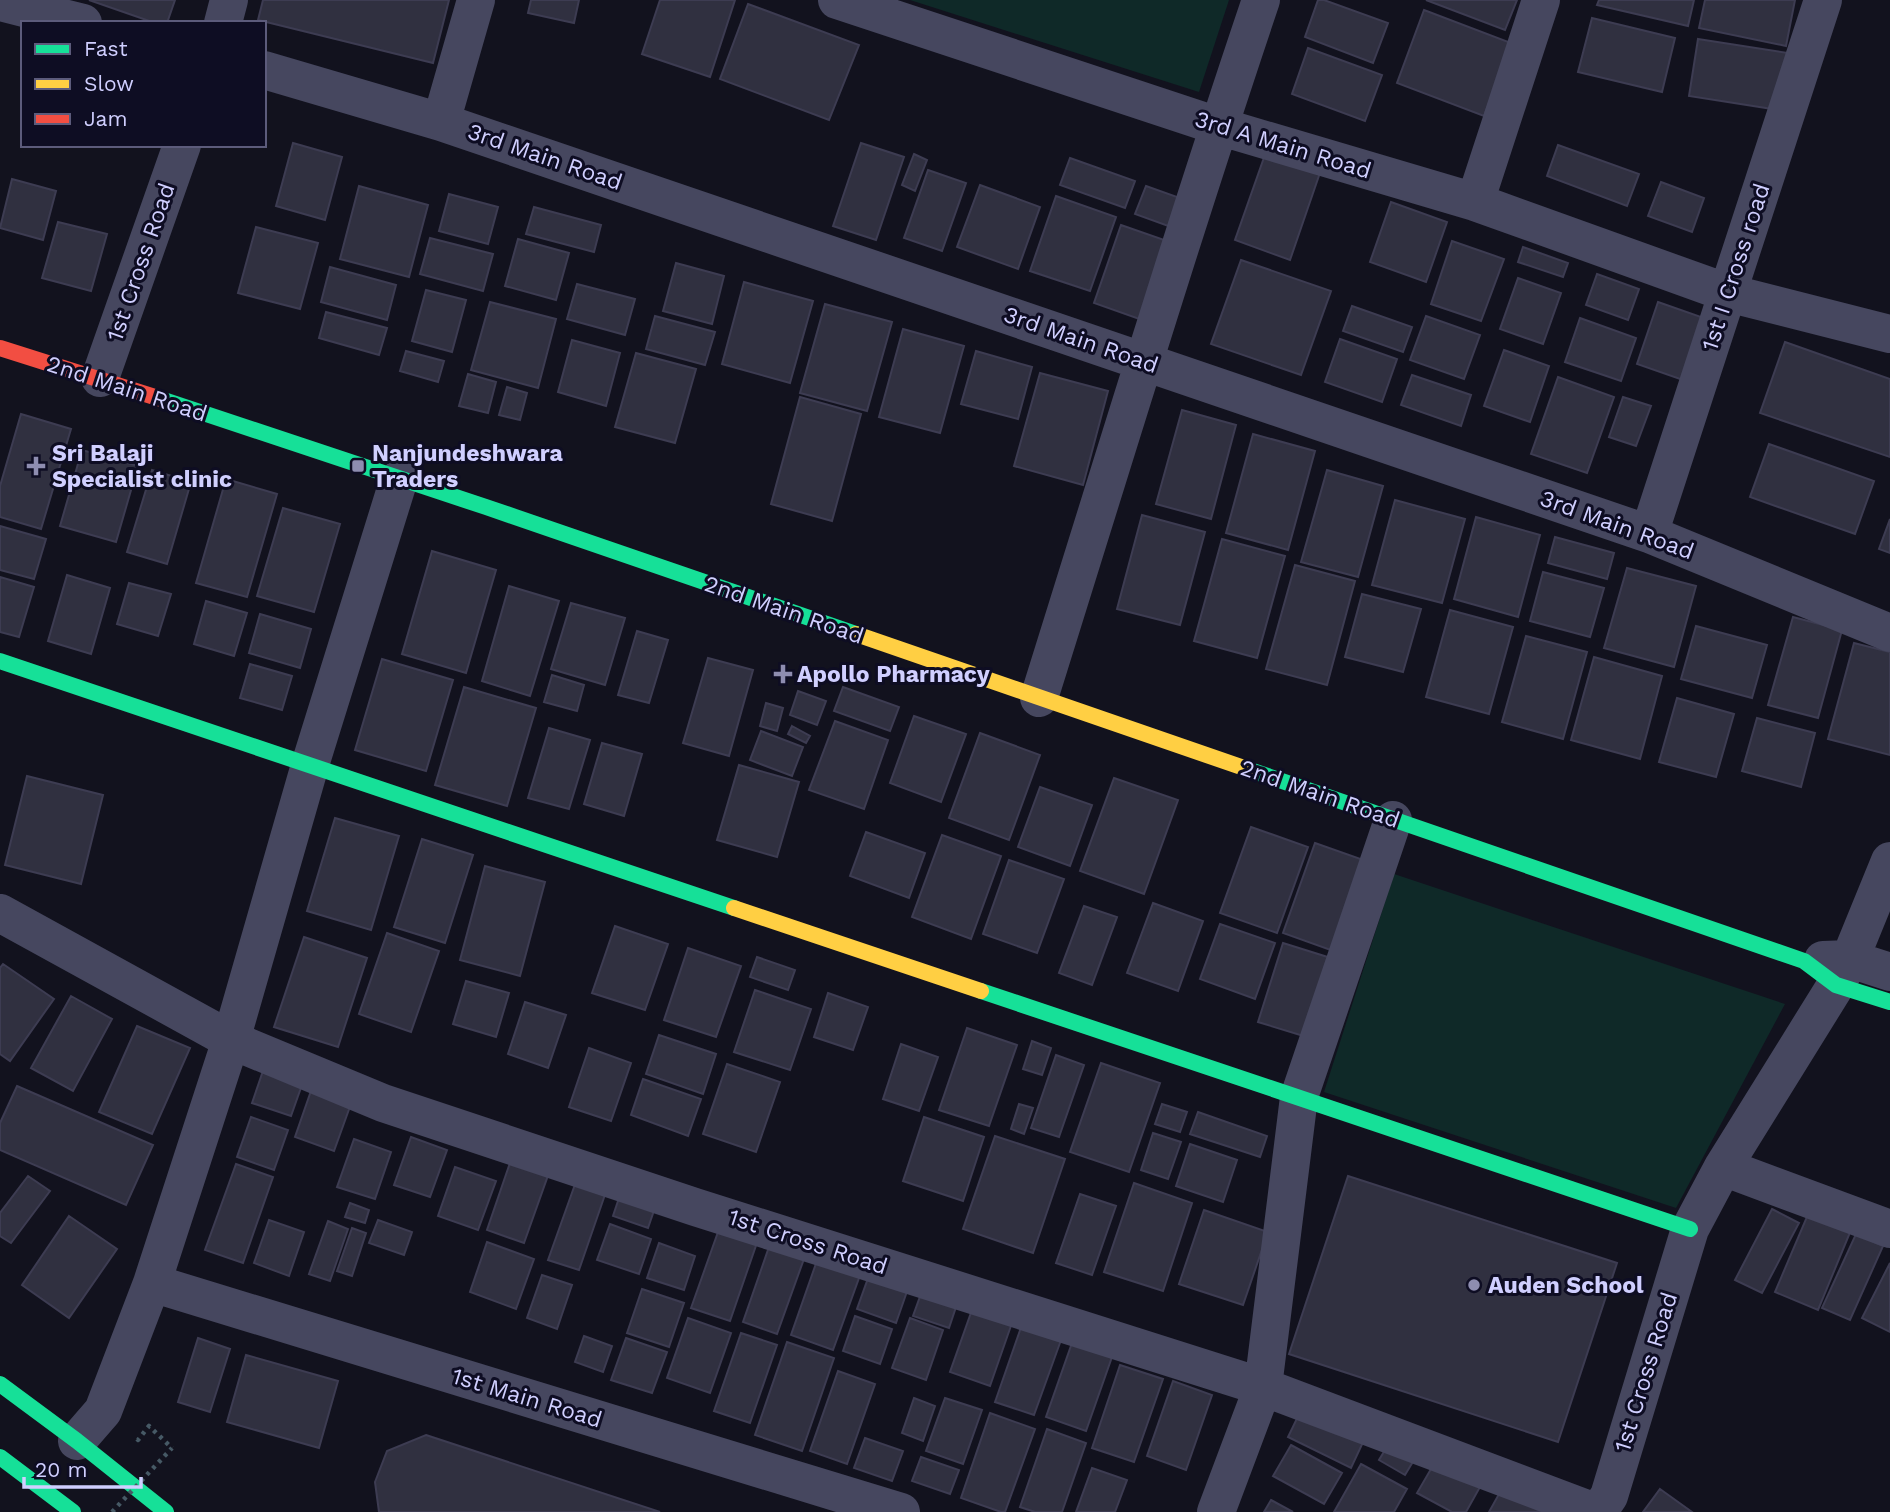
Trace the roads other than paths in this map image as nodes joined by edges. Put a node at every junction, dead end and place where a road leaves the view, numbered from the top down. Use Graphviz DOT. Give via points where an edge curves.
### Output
graph roads {
  1 [pos="229,0"];
  2 [pos="476,0"];
  3 [pos="837,0"];
  4 [pos="1261,0"];
  5 [pos="1541,0"];
  6 [pos="1824,0"];
  7 [pos="0,2"];
  8 [pos="75,21"];
  9 [pos="224,21"];
  10 [pos="266,71"];
  11 [pos="441,122"];
  12 [pos="1219,126"];
  13 [pos="181,147"];
  14 [pos="1475,202"];
  15 [pos="1728,293"];
  16 [pos="1890,334"];
  17 [pos="0,348"];
  18 [pos="1144,361"];
  19 [pos="100,378"];
  20 [pos="399,479"];
  21 [pos="1649,534"];
  22 [pos="1890,633"];
  23 [pos="0,661"];
  24 [pos="1039,698"];
  25 [pos="310,765"];
  26 [pos="1393,820"];
  27 [pos="1890,861"];
  28 [pos="0,913"];
  29 [pos="1804,961"];
  30 [pos="1843,972"];
  31 [pos="1890,972"];
  32 [pos="1890,1002"];
  33 [pos="231,1040"];
  34 [pos="1299,1097"];
  35 [pos="1723,1167"];
  36 [pos="1690,1229"];
  37 [pos="1890,1229"];
  38 [pos="152,1283"];
  39 [pos="0,1384"];
  40 [pos="1264,1387"];
  41 [pos="77,1441"];
  42 [pos="0,1457"];
  43 [pos="73,1512"];
  44 [pos="166,1512"];
  45 [pos="901,1512"];
  46 [pos="1216,1512"];
  47 [pos="1597,1512"];
  1 -- 9 [label="street"];
  2 -- 11 [label="street"];
  3 -- 12 [label="street, 3rd A Main Road"];
  4 -- 12 [label="street"];
  5 -- 14 [label="street"];
  6 -- 15 [label="street, 1st I Cross road"];
  7 -- 8 [label="street"];
  10 -- 11 [label="street, 3rd Main Road"];
  11 -- 18 [label="street, 3rd Main Road"];
  12 -- 14 [label="street, 3rd A Main Road"];
  12 -- 18 [label="street"];
  13 -- 19 [label="street, 1st Cross Road"];
  14 -- 15 [label="street, 3rd A Main Road"];
  15 -- 16 [label="street, 3rd A Main Road"];
  15 -- 21 [label="street, 1st I Cross road"];
  17 -- 19 [label="main road, 2nd Main Road"];
  18 -- 21 [label="street, 3rd Main Road"];
  18 -- 24 [label="street"];
  19 -- 20 [label="main road, 2nd Main Road"];
  20 -- 24 [label="main road, 2nd Main Road"];
  20 -- 25 [label="street"];
  21 -- 22 [label="street, 3rd Main Road"];
  23 -- 25 [label="main road"];
  24 -- 26 [label="main road, 2nd Main Road"];
  25 -- 33 [label="street"];
  25 -- 34 [label="main road"];
  26 -- 29 [label="main road, 2nd Main Road"];
  26 -- 34 [label="street"];
  27 -- 30 [label="street, 1st Cross Road"];
  28 -- 33 [label="street, 1st Cross Road"];
  29 -- 30 [label="street, 2nd Main Road"];
  30 -- 31 [label="street, 2nd Main Road"];
  30 -- 32 [label="main road, 2nd Main Road"];
  30 -- 35 [label="street, 1st Cross Road"];
  33 -- 38 [label="street"];
  33 -- 40 [label="street, 1st Cross Road" via="396,1108"];
  34 -- 36 [label="main road"];
  34 -- 40 [label="street"];
  35 -- 36 [label="street, 1st Cross Road"];
  35 -- 37 [label="street"];
  36 -- 47 [label="street, 1st Cross Road" via="1609,1496"];
  38 -- 41 [label="street" via="103,1411"];
  38 -- 45 [label="street, 1st Main Road"];
  39 -- 41 [label="main road"];
  40 -- 46 [label="street"];
  40 -- 47 [label="street, 1st Cross Road"];
  41 -- 44 [label="main road"];
  42 -- 43 [label="main road"];
}
